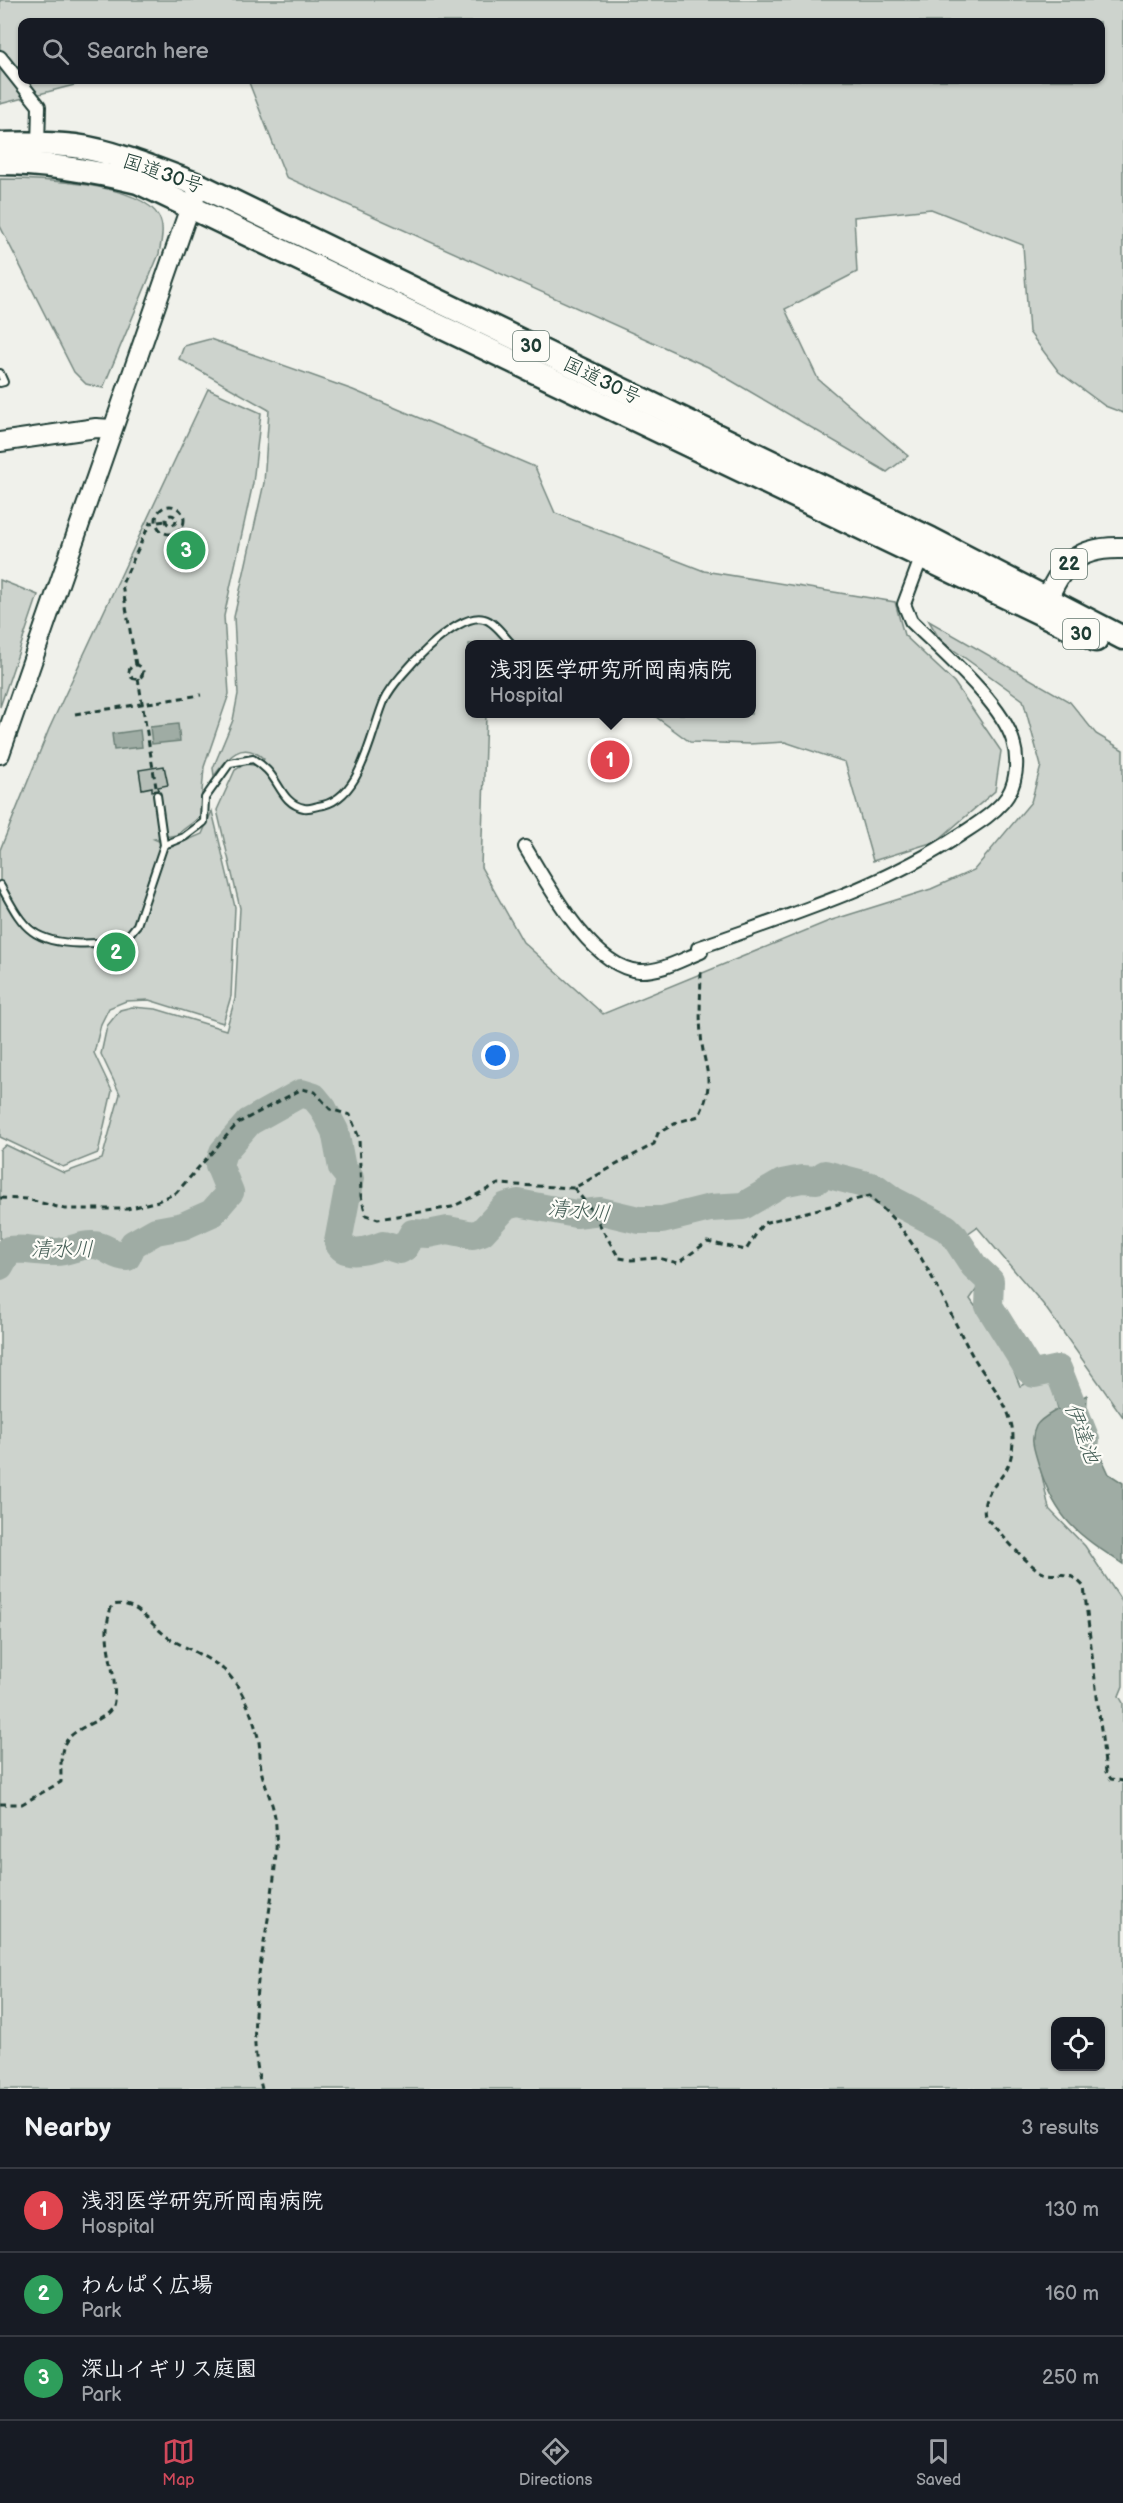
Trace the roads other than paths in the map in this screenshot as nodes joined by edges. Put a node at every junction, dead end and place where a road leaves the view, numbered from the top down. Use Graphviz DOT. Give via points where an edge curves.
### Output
graph roads {
  1 [pos="0,57"];
  2 [pos="18,80"];
  3 [pos="21,84"];
  4 [pos="0,144"];
  5 [pos="37,153"];
  6 [pos="0,163"];
  7 [pos="201,186"];
  8 [pos="190,207"];
  9 [pos="0,373"];
  10 [pos="0,383"];
  11 [pos="112,429"];
  12 [pos="0,442"];
  13 [pos="926,548"];
  14 [pos="1123,548"];
  15 [pos="1043,607"];
  16 [pos="1123,638"];
  17 [pos="508,640"];
  18 [pos="1123,653"];
  19 [pos="0,754"];
  20 [pos="157,795"];
  21 [pos="164,845"];
  22 [pos="525,847"];
  23 [pos="0,885"];
  1 -- 2 [label="street"];
  3 -- 5 [label="street" via="39,106"];
  4 -- 5 [label="highway, 国道30号 / 30"];
  5 -- 6 [label="highway, 国道30号 / 30"];
  5 -- 7 [label="highway, 国道30号 / 30" via="78,146"];
  5 -- 8 [label="highway, 国道30号 / 30" via="138,182"];
  7 -- 8 [label="street"];
  7 -- 13 [label="highway, 国道30号 / 30"];
  8 -- 11 [label="street"];
  8 -- 13 [label="highway, 国道30号 / 30"];
  9 -- 10 [label="lane" via="4,382"];
  11 -- 12 [label="street"];
  11 -- 19 [label="street"];
  13 -- 15 [label="highway, 国道30号 / 30"];
  13 -- 22 [label="street" via="904,604 906,612 1002,715 1013,741 1014,782 988,817 940,849 889,874 698,948 701,952 663,969 638,971 618,963 593,945 567,917"];
  14 -- 15 [label="main road, 22" via="1084,552 1072,560 1058,576"];
  15 -- 16 [label="highway, 国道30号 / 30"];
  15 -- 18 [label="highway, 国道30号 / 30"];
  17 -- 21 [label="lane" via="487,619 476,617 446,633 402,675 386,698 359,772 347,791 327,805 304,808 284,797 268,771 253,759 243,759 230,763 205,798 204,822 184,837"];
  20 -- 21 [label="lane"];
  21 -- 23 [label="lane" via="137,925 129,934 108,941 80,944 55,941 32,932"];
}
